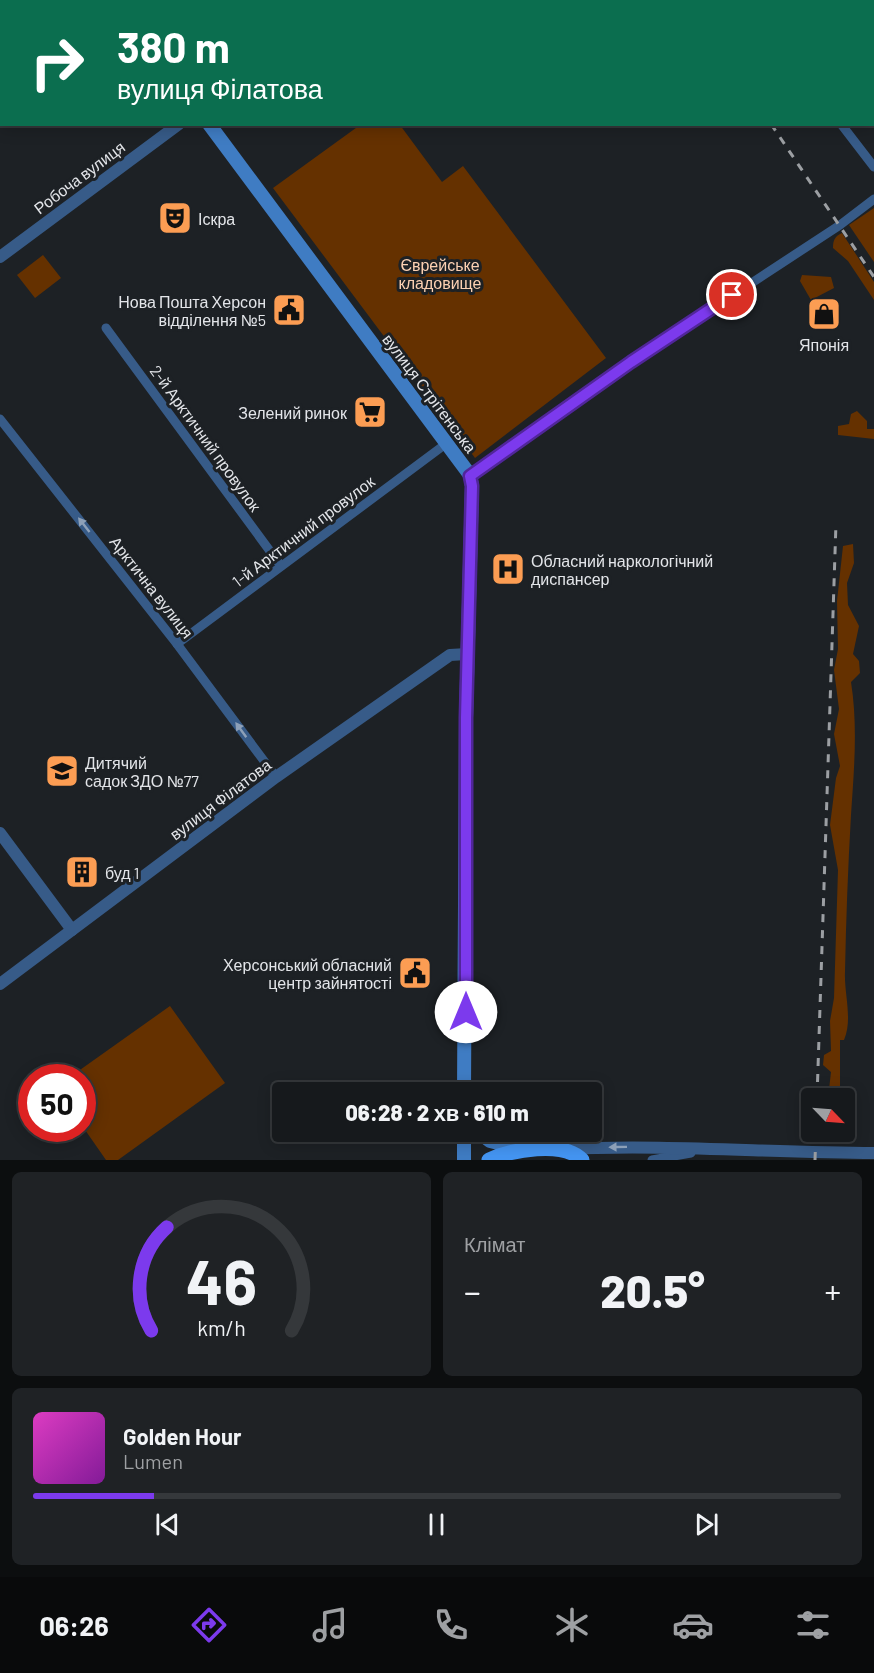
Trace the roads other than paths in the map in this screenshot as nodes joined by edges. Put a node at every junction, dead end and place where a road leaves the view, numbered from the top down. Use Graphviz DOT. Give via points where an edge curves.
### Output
graph roads {
  1 [pos="176,126"];
  2 [pos="210,126"];
  3 [pos="843,126"];
  4 [pos="874,167"];
  5 [pos="874,199"];
  6 [pos="0,257"];
  7 [pos="106,328"];
  8 [pos="0,419"];
  9 [pos="447,443"];
  10 [pos="470,476"];
  11 [pos="281,566"];
  12 [pos="177,644"];
  13 [pos="467,654"];
  14 [pos="276,777"];
  15 [pos="0,833"];
  16 [pos="72,930"];
  17 [pos="0,984"];
  18 [pos="464,1082"];
  19 [pos="464,1142"];
  20 [pos="494,1142"];
  21 [pos="524,1149"];
  22 [pos="551,1149"];
  23 [pos="874,1153"];
  24 [pos="656,1157"];
  25 [pos="851,1157"];
  26 [pos="582,1159"];
  27 [pos="464,1160"];
  28 [pos="489,1160"];
  1 -- 6 [label="street, Робоча вулиця"];
  2 -- 9 [label="main road, вулиця Стрітенська"];
  3 -- 4 [label="street"];
  5 -- 10 [label="street"];
  7 -- 11 [label="street, 2-й Арктичний провулок"];
  12 -- 8 [label="street, Арктична вулиця, one-way"];
  9 -- 10 [label="main road, вулиця Стрітенська"];
  9 -- 11 [label="street, 1-й Арктичний провулок"];
  10 -- 13 [label="main road, вулиця Стрітенська"];
  11 -- 12 [label="street, 1-й Арктичний провулок"];
  14 -- 12 [label="street, Арктична вулиця, one-way"];
  13 -- 14 [label="street, вулиця Філатова" via="450,655"];
  13 -- 18 [label="main road, вулиця Стрітенська"];
  14 -- 16 [label="street, вулиця Філатова"];
  15 -- 16 [label="street"];
  16 -- 17 [label="street, вулиця Філатова"];
  19 -- 27 [label="main road"];
  20 -- 21 [label="main road"];
  21 -- 22 [label="main road"];
  21 -- 28 [label="main road"];
  24 -- 22 [label="street, one-way"];
  22 -- 26 [label="main road"];
  23 -- 25 [label="street"];
  24 -- 25 [label="street" via="702,1150"];
}
